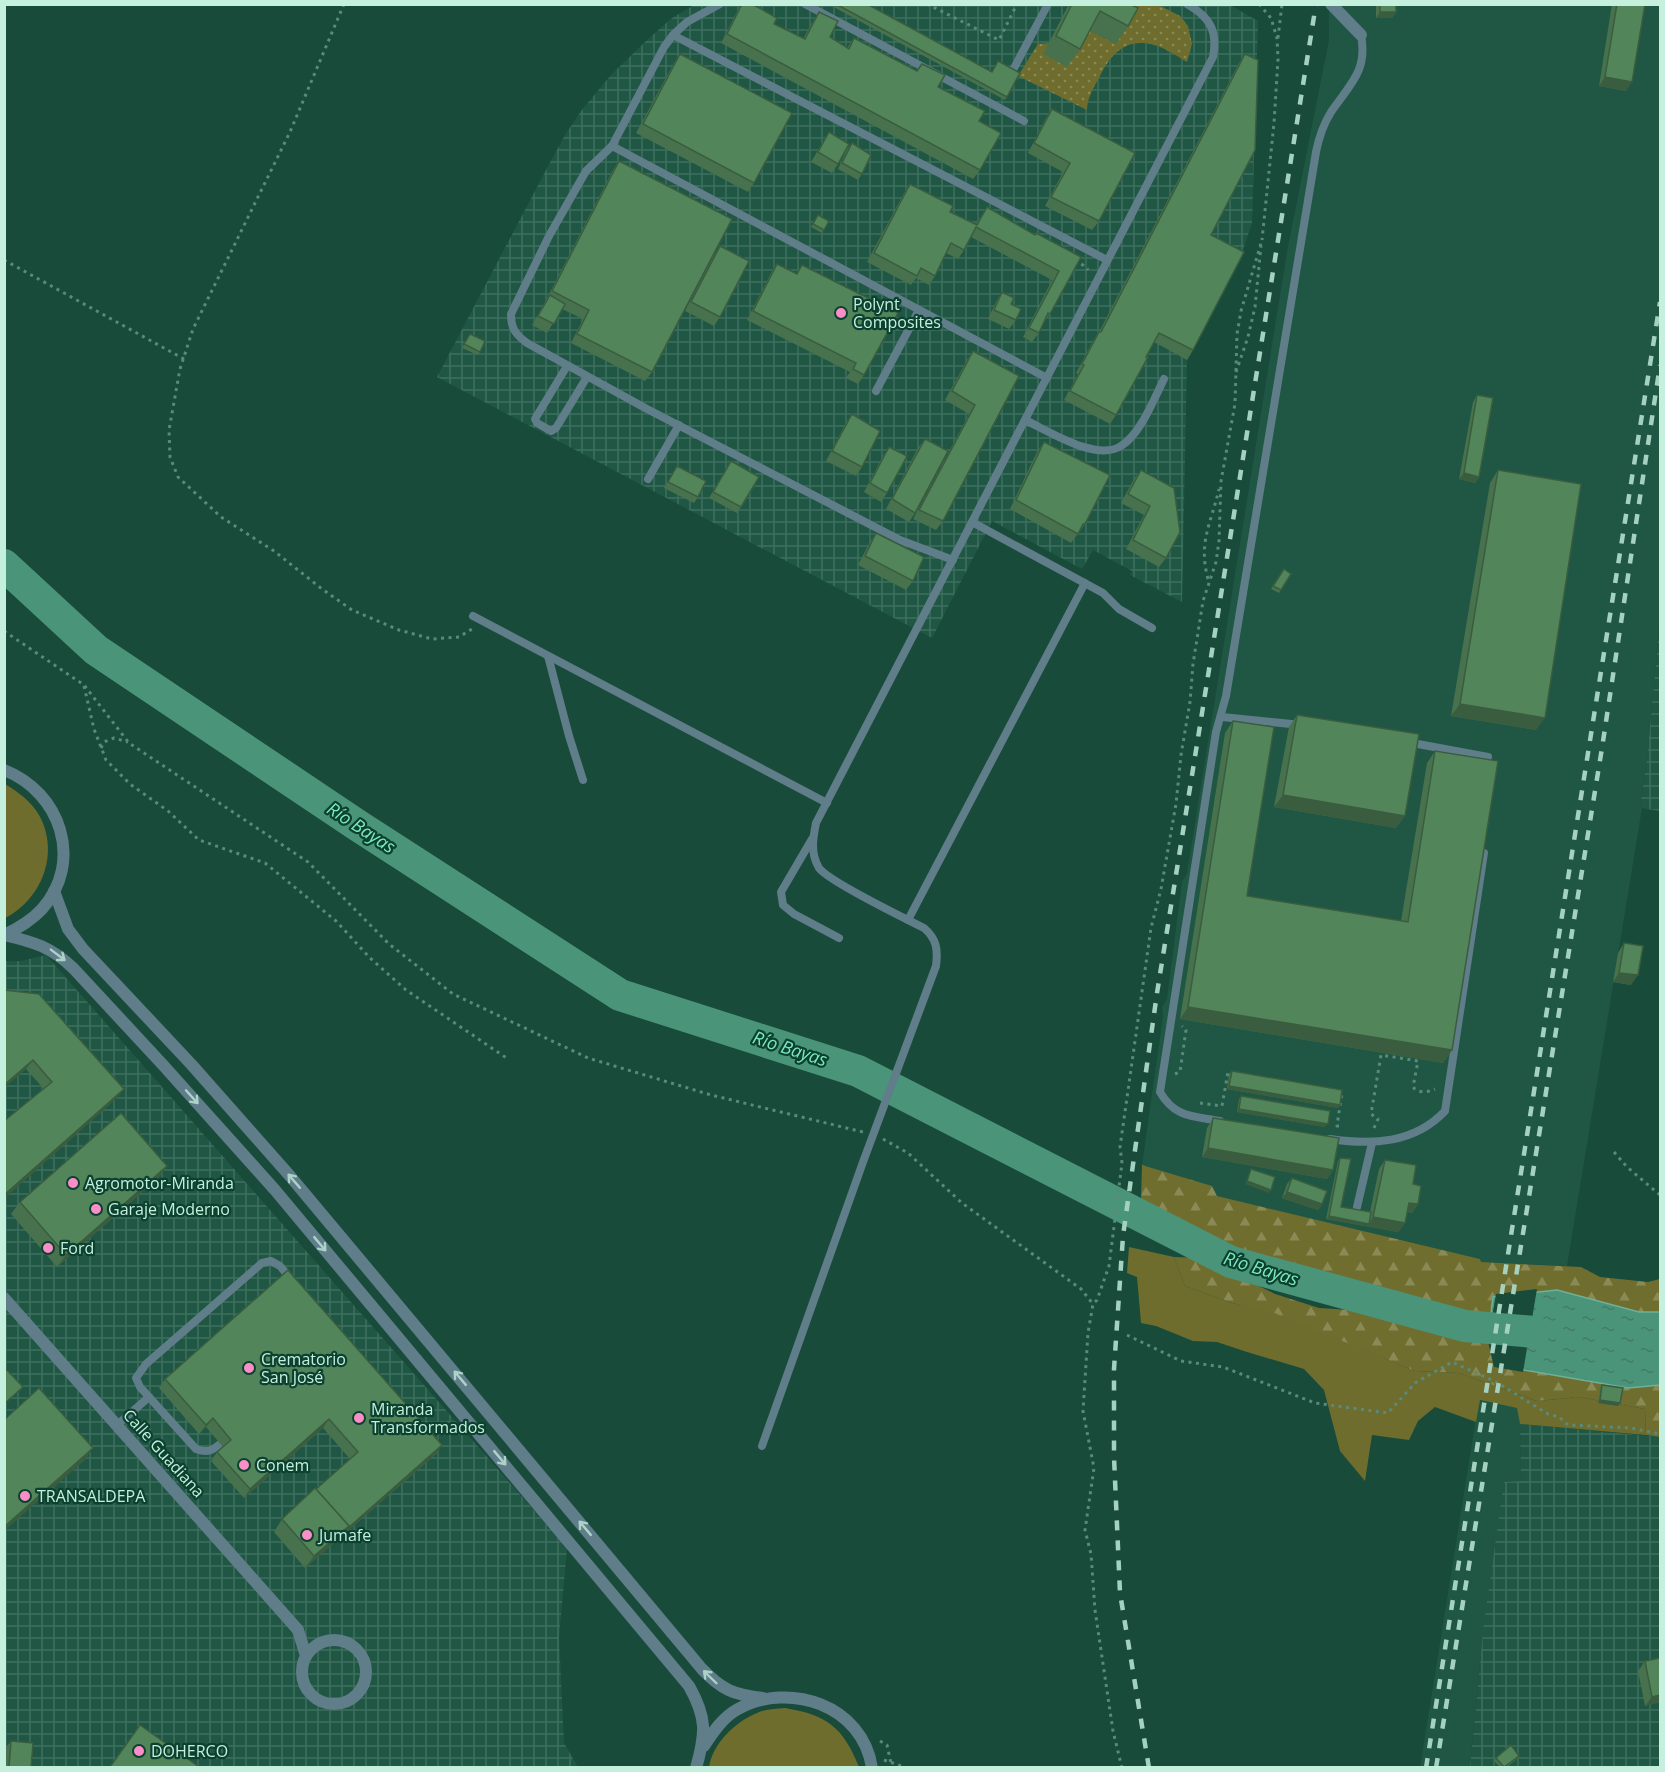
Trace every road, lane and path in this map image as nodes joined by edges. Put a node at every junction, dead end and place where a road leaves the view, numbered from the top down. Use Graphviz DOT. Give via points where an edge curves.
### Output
graph roads {
  1 [pos="344,4"];
  2 [pos="720,4"];
  3 [pos="805,4"];
  4 [pos="927,4"];
  5 [pos="1017,4"];
  6 [pos="1048,4"];
  7 [pos="1187,4"];
  8 [pos="1259,4"];
  9 [pos="1282,4"];
  10 [pos="1331,4"];
  11 [pos="673,34"];
  12 [pos="1361,35"];
  13 [pos="1277,45"];
  14 [pos="1013,70"];
  15 [pos="1024,121"];
  16 [pos="612,146"];
  17 [pos="1262,240"];
  18 [pos="4,260"];
  19 [pos="1107,260"];
  20 [pos="919,310"];
  21 [pos="184,359"];
  22 [pos="567,366"];
  23 [pos="1235,375"];
  24 [pos="587,377"];
  25 [pos="1047,378"];
  26 [pos="1164,379"];
  27 [pos="876,391"];
  28 [pos="1025,420"];
  29 [pos="679,425"];
  30 [pos="648,479"];
  31 [pos="1221,482"];
  32 [pos="972,522"];
  33 [pos="953,560"];
  34 [pos="1209,581"];
  35 [pos="1085,583"];
  36 [pos="473,616"];
  37 [pos="484,622"];
  38 [pos="1152,628"];
  39 [pos="4,631"];
  40 [pos="548,656"];
  41 [pos="84,685"];
  42 [pos="1222,717"];
  43 [pos="1309,726"];
  44 [pos="1402,741"];
  45 [pos="129,742"];
  46 [pos="101,748"];
  47 [pos="1488,757"];
  48 [pos="4,770"];
  49 [pos="583,780"];
  50 [pos="827,803"];
  51 [pos="813,838"];
  52 [pos="1484,853"];
  53 [pos="54,891"];
  54 [pos="909,920"];
  55 [pos="4,935"];
  56 [pos="839,938"];
  57 [pos="1178,1022"];
  58 [pos="508,1059"];
  59 [pos="1239,1074"];
  60 [pos="1171,1078"];
  61 [pos="1438,1088"];
  62 [pos="1331,1090"];
  63 [pos="1194,1103"];
  64 [pos="1229,1122"];
  65 [pos="1347,1128"];
  66 [pos="1368,1131"];
  67 [pos="868,1134"];
  68 [pos="878,1137"];
  69 [pos="1318,1137"];
  70 [pos="1372,1143"];
  71 [pos="1614,1152"];
  72 [pos="1660,1195"];
  73 [pos="1357,1207"];
  74 [pos="301,1290"];
  75 [pos="4,1298"];
  76 [pos="1093,1304"];
  77 [pos="1127,1335"];
  78 [pos="149,1397"];
  79 [pos="117,1425"];
  80 [pos="1660,1434"];
  81 [pos="220,1444"];
  82 [pos="762,1446"];
  83 [pos="298,1630"];
  84 [pos="325,1641"];
  85 [pos="306,1656"];
  86 [pos="763,1698"];
  87 [pos="878,1740"];
  88 [pos="700,1752"];
  89 [pos="892,1761"];
  90 [pos="872,1765"];
  91 [pos="696,1767"];
  92 [pos="892,1767"];
  93 [pos="908,1767"];
  94 [pos="1122,1767"];
  1 -- 21 [label="path" via="290,132 193,329"];
  2 -- 11 [label="lane"];
  3 -- 15 [label="lane"];
  4 -- 5 [label="path" via="999,40"];
  6 -- 14 [label="lane"];
  7 -- 19 [label="lane" via="1199,11 1211,27 1216,42 1213,57"];
  8 -- 13 [label="path" via="1270,18"];
  9 -- 13 [label="path"];
  10 -- 12 [label="street"];
  11 -- 16 [label="lane"];
  11 -- 19 [label="lane"];
  12 -- 42 [label="lane" via="1361,66 1326,121 1316,152"];
  13 -- 17 [label="path"];
  16 -- 20 [label="lane"];
  16 -- 22 [label="lane" via="586,171 511,314 511,327 518,336"];
  17 -- 23 [label="path" via="1255,307"];
  17 -- 23 [label="path" via="1241,311"];
  18 -- 21 [label="path"];
  19 -- 25 [label="lane"];
  20 -- 25 [label="lane"];
  20 -- 27 [label="lane"];
  21 -- 37 [label="path" via="170,430 170,457 178,477 221,517 352,610 389,626 432,639 459,638"];
  22 -- 24 [label="lane"];
  22 -- 24 [label="lane" via="535,419 551,431"];
  23 -- 31 [label="path" via="1235,404"];
  24 -- 29 [label="lane"];
  25 -- 28 [label="lane"];
  26 -- 28 [label="lane" via="1133,435 1108,451 1091,450"];
  28 -- 32 [label="lane"];
  29 -- 30 [label="lane"];
  29 -- 33 [label="lane" via="900,540"];
  31 -- 34 [label="path" via="1219,541"];
  31 -- 34 [label="path" via="1204,542"];
  32 -- 33 [label="lane"];
  32 -- 35 [label="lane"];
  33 -- 50 [label="lane"];
  34 -- 76 [label="path" via="1193,664 1174,815 1151,928 1120,1147 1122,1163 1109,1266"];
  35 -- 38 [label="lane"];
  35 -- 54 [label="lane"];
  36 -- 37 [label="lane"];
  37 -- 40 [label="lane"];
  39 -- 41 [label="path"];
  40 -- 49 [label="lane"];
  40 -- 50 [label="lane"];
  41 -- 45 [label="path"];
  41 -- 46 [label="path"];
  42 -- 43 [label="lane"];
  42 -- 64 [label="lane" via="1216,732 1160,1092 1167,1104 1183,1114"];
  44 -- 47 [label="lane"];
  45 -- 46 [label="path" via="114,738"];
  45 -- 67 [label="path" via="308,862 389,944 453,994 588,1059"];
  46 -- 58 [label="path" via="106,760 130,784 199,840 265,863 336,921 405,990"];
  48 -- 53 [label="street" via="38,791 59,826 63,861"];
  50 -- 51 [label="lane"];
  51 -- 54 [label="lane" via="820,870"];
  51 -- 56 [label="lane" via="781,892 783,906"];
  52 -- 70 [label="lane" via="1445,1110 1436,1121 1418,1131"];
  53 -- 55 [label="street" via="27,924"];
  86 -- 53 [label="street, one-way" via="728,1691 702,1669 301,1188 82,949 68,929"];
  54 -- 82 [label="lane" via="934,937 936,966"];
  55 -- 88 [label="street, one-way" via="38,944 61,956 275,1190 688,1686 703,1718"];
  57 -- 60 [label="path" via="1186,1030 1180,1072"];
  59 -- 63 [label="path" via="1228,1072 1222,1106"];
  61 -- 66 [label="path" via="1422,1092 1413,1087 1418,1061 1381,1055 1371,1114 1378,1119 1376,1127"];
  62 -- 65 [label="path" via="1342,1092 1337,1126"];
  68 -- 76 [label="path" via="908,1153 962,1203 1081,1289"];
  69 -- 70 [label="lane"];
  70 -- 73 [label="lane"];
  71 -- 72 [label="path"];
  74 -- 78 [label="lane" via="280,1266 271,1261 262,1263 146,1364 136,1378"];
  75 -- 79 [label="street, Calle Guadiana"];
  76 -- 94 [label="path" via="1083,1411 1094,1468 1085,1530"];
  77 -- 80 [label="path" via="1182,1361 1223,1367 1315,1402 1388,1413 1415,1383 1452,1362 1496,1382 1568,1425 1631,1428"];
  78 -- 79 [label="lane"];
  78 -- 81 [label="lane" via="196,1449 206,1452"];
  79 -- 83 [label="street, Calle Guadiana"];
  83 -- 84 [label="street, Calle Guadiana"];
  83 -- 85 [label="street, Calle Guadiana"];
  84 -- 85 [label="street"];
  84 -- 85 [label="street" via="344,1641 364,1661 364,1680 354,1697 333,1704 313,1696 302,1677"];
  86 -- 88 [label="street" via="736,1709 715,1728"];
  86 -- 90 [label="street" via="798,1697 831,1708 857,1733"];
  87 -- 89 [label="path" via="887,1745"];
  88 -- 91 [label="street"];
  89 -- 90 [label="path"];
  89 -- 92 [label="path"];
  89 -- 93 [label="path"];
}
